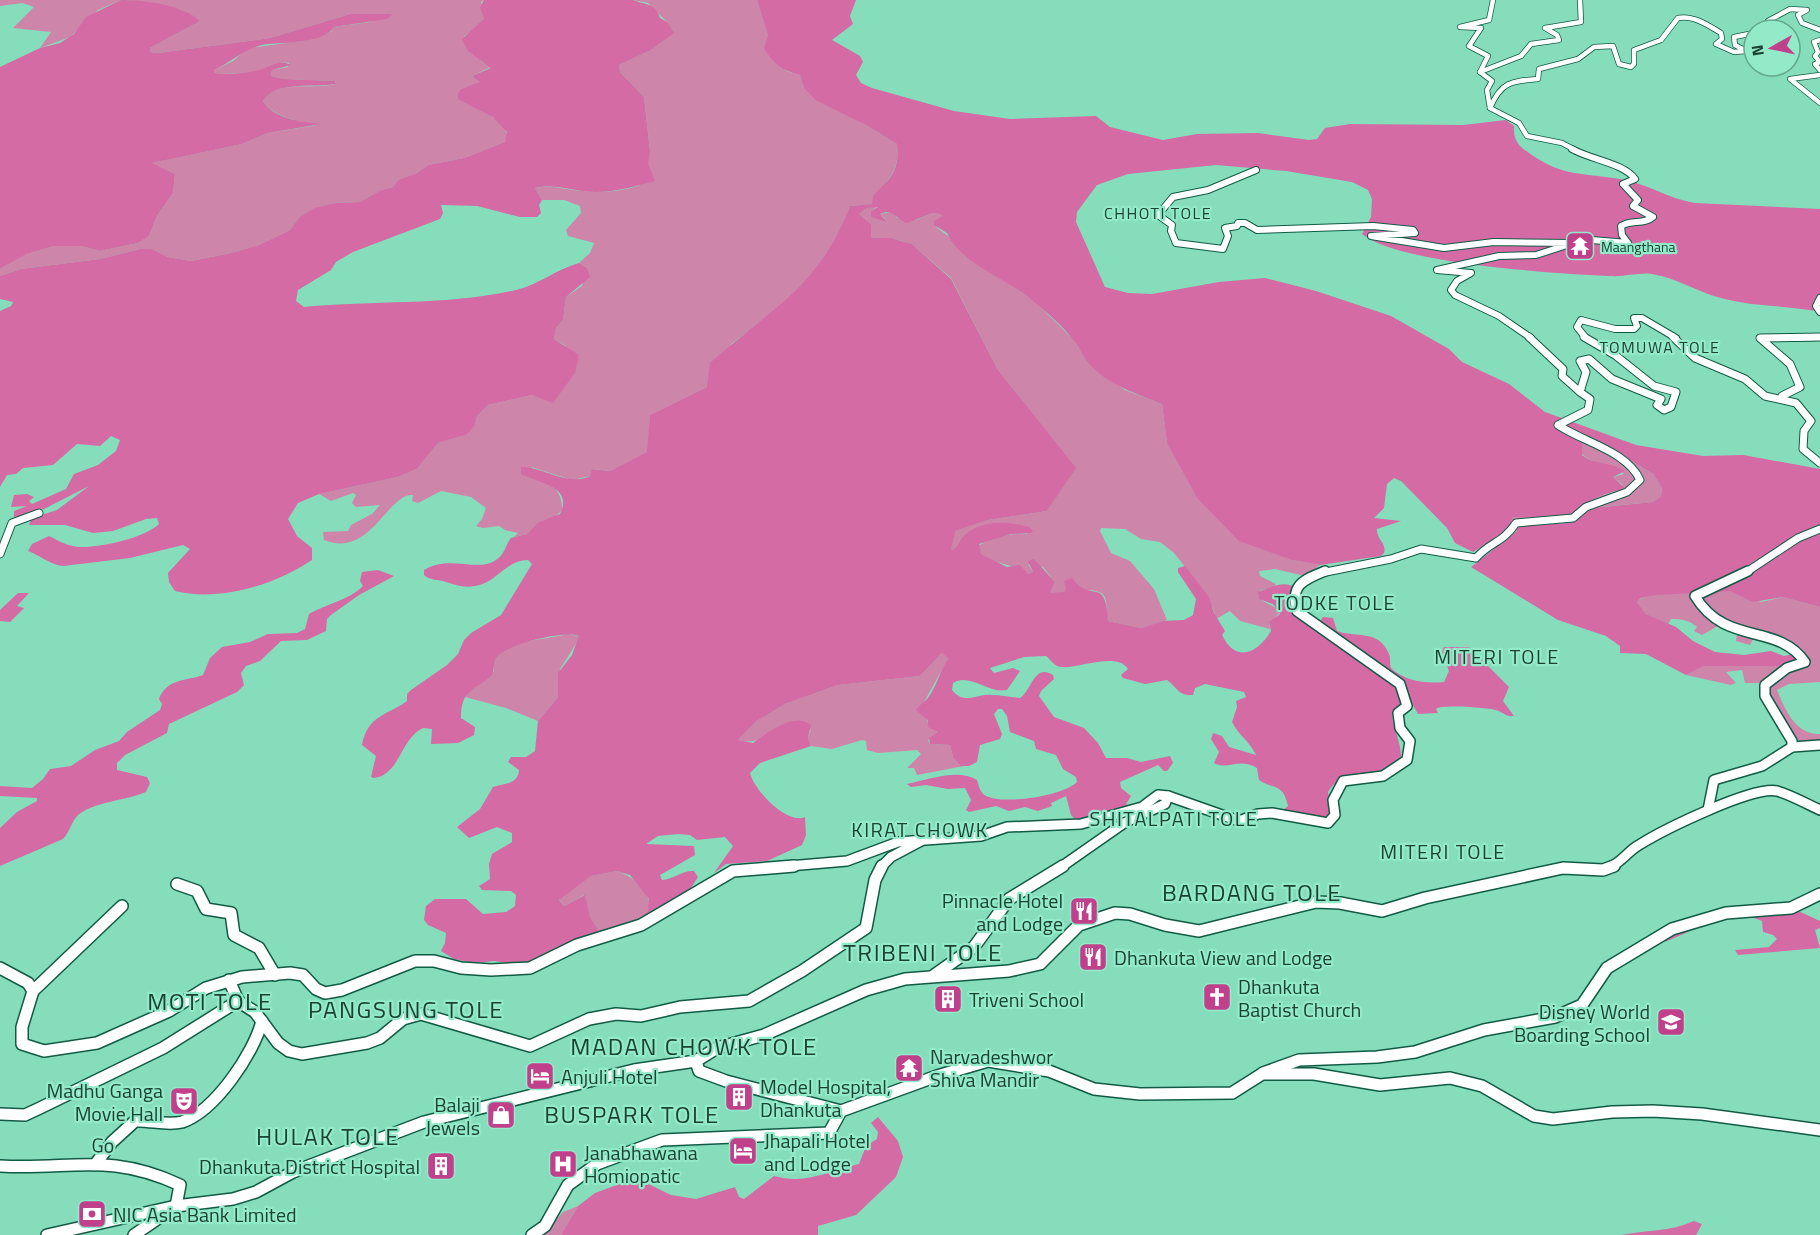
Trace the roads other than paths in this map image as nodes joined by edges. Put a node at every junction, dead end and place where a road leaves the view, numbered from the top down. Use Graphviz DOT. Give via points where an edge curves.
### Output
graph roads {
  1 [pos="1493,0"];
  2 [pos="1580,0"];
  3 [pos="1772,18"];
  4 [pos="1800,18"];
  5 [pos="1802,22"];
  6 [pos="1820,30"];
  7 [pos="1742,35"];
  8 [pos="1820,40"];
  9 [pos="1742,49"];
  10 [pos="1742,51"];
  11 [pos="1820,70"];
  12 [pos="1480,72"];
  13 [pos="1820,75"];
  14 [pos="1820,103"];
  15 [pos="1491,108"];
  16 [pos="1256,170"];
  17 [pos="1573,243"];
  18 [pos="1820,298"];
  19 [pos="1820,312"];
  20 [pos="1820,337"];
  21 [pos="1580,392"];
  22 [pos="1782,396"];
  23 [pos="1820,463"];
  24 [pos="39,513"];
  25 [pos="1820,529"];
  26 [pos="0,554"];
  27 [pos="1820,745"];
  28 [pos="1792,747"];
  29 [pos="1168,796"];
  30 [pos="1708,810"];
  31 [pos="1820,810"];
  32 [pos="922,840"];
  33 [pos="177,884"];
  34 [pos="1820,894"];
  35 [pos="122,906"];
  36 [pos="0,968"];
  37 [pos="275,975"];
  38 [pos="933,976"];
  39 [pos="229,980"];
  40 [pos="33,992"];
  41 [pos="238,1001"];
  42 [pos="262,1021"];
  43 [pos="696,1061"];
  44 [pos="1262,1074"];
  45 [pos="841,1111"];
  46 [pos="0,1114"];
  47 [pos="1820,1130"];
  48 [pos="97,1162"];
  49 [pos="0,1166"];
  50 [pos="176,1206"];
  51 [pos="47,1235"];
  52 [pos="134,1235"];
  53 [pos="532,1235"];
  1 -- 12 [label="street" via="1489,20 1460,27 1481,28 1469,46 1488,56"];
  2 -- 12 [label="street" via="1581,22 1545,28 1559,40 1531,44 1521,56"];
  3 -- 4 [label="street" via="1795,9 1807,10 1798,15"];
  5 -- 6 [label="street"];
  7 -- 9 [label="street" via="1734,37 1735,45"];
  8 -- 11 [label="street" via="1814,42 1818,52 1815,56 1820,62 1815,64"];
  10 -- 15 [label="street" via="1716,44 1722,39 1721,33 1697,19 1677,18 1657,43 1634,50 1631,67 1619,64 1613,46 1594,47 1590,54 1569,64 1539,69 1538,80 1516,81 1498,90"];
  12 -- 15 [label="street" via="1492,81 1487,90"];
  13 -- 14 [label="street" via="1790,79"];
  15 -- 17 [label="street" via="1520,123 1527,136 1562,143 1588,158 1629,170 1635,179 1623,184 1638,200 1633,206 1653,217 1621,226 1628,243 1580,239"];
  16 -- 17 [label="street" via="1208,190 1173,197 1158,214 1172,225 1176,243 1223,249 1228,236 1225,228 1243,222 1257,230 1373,226 1413,230 1415,233 1399,236 1371,236 1444,248 1494,242"];
  17 -- 21 [label="street" via="1536,255 1499,256 1437,272 1471,273 1457,281 1451,291 1455,296 1526,333 1554,358 1563,369 1562,376"];
  18 -- 19 [label="street" via="1816,306"];
  20 -- 22 [label="street" via="1760,338 1790,364 1800,387"];
  21 -- 22 [label="street" via="1586,372 1580,361 1583,358 1628,387 1660,399 1659,408 1671,407 1676,392 1654,386 1615,355 1588,341 1577,327 1581,320 1615,329 1634,329 1637,316 1679,340 1703,363 1748,379 1765,396"];
  21 -- 29 [label="street" via="1590,399 1588,410 1558,424 1635,470 1641,480 1633,488 1593,503 1573,518 1516,523 1506,538 1484,549 1476,558 1417,549 1389,560 1320,572 1294,593 1294,606 1302,616 1400,684 1407,706 1398,713 1397,721 1410,741 1407,760 1383,776 1343,781 1333,800 1335,815 1328,823 1272,813 1239,821"];
  22 -- 23 [label="street" via="1804,408 1811,421 1804,431 1803,449"];
  24 -- 26 [label="street" via="12,523"];
  25 -- 28 [label="street" via="1786,543 1724,585 1695,596 1700,607 1718,622 1801,652 1805,662 1787,668 1765,685 1766,696"];
  27 -- 28 [label="street"];
  28 -- 30 [label="street" via="1762,766 1714,780"];
  29 -- 32 [label="street" via="1158,795 1142,807 1081,824 1007,827 981,836"];
  29 -- 38 [label="street" via="1165,804 1120,823 1063,866 1018,892 1002,907 972,949"];
  30 -- 31 [label="street" via="1756,793 1776,791"];
  30 -- 38 [label="street" via="1637,846 1618,864 1603,870 1563,868 1382,911 1316,902 1199,931 1115,913 1078,925 1041,964 1009,971"];
  32 -- 37 [label="street" via="898,842 847,861 733,871 641,926 577,945 530,968 491,970 415,961 325,993 303,975"];
  32 -- 42 [label="street" via="896,853 881,867 866,928 749,1001 705,1003 641,1016 589,1018 530,1046 422,1014 403,1019 380,1038 367,1043 302,1054 278,1043"];
  33 -- 37 [label="street" via="197,891 206,909 231,914 234,935 259,948"];
  34 -- 44 [label="street" via="1780,912 1741,911 1672,929 1604,970 1589,997 1566,1014 1485,1029 1411,1053 1368,1059 1308,1060 1278,1065"];
  35 -- 40 [label="street"];
  36 -- 40 [label="street" via="28,983"];
  37 -- 39 [label="street"];
  38 -- 43 [label="street" via="866,990 764,1035 717,1048"];
  39 -- 40 [label="street" via="97,1043 44,1051 22,1044 22,1027"];
  39 -- 41 [label="street"];
  41 -- 42 [label="street"];
  41 -- 46 [label="street" via="163,1048 40,1108 25,1115"];
  42 -- 48 [label="street" via="253,1048 200,1112 180,1123 135,1121 111,1142"];
  43 -- 45 [label="street" via="699,1071 726,1081"];
  43 -- 50 [label="street" via="634,1070 424,1122 293,1172 256,1192"];
  44 -- 45 [label="street" via="1232,1093 1140,1094 1094,1089 1049,1071 988,1061"];
  44 -- 47 [label="street" via="1314,1074 1380,1085 1450,1078 1482,1086 1534,1116 1553,1119 1653,1111"];
  45 -- 53 [label="street" via="829,1133 662,1140 597,1164 568,1185 545,1226"];
  48 -- 49 [label="street, Go" via="27,1168"];
  48 -- 50 [label="street, Go" via="121,1164 180,1185"];
  50 -- 51 [label="street"];
  50 -- 52 [label="street"];
}
